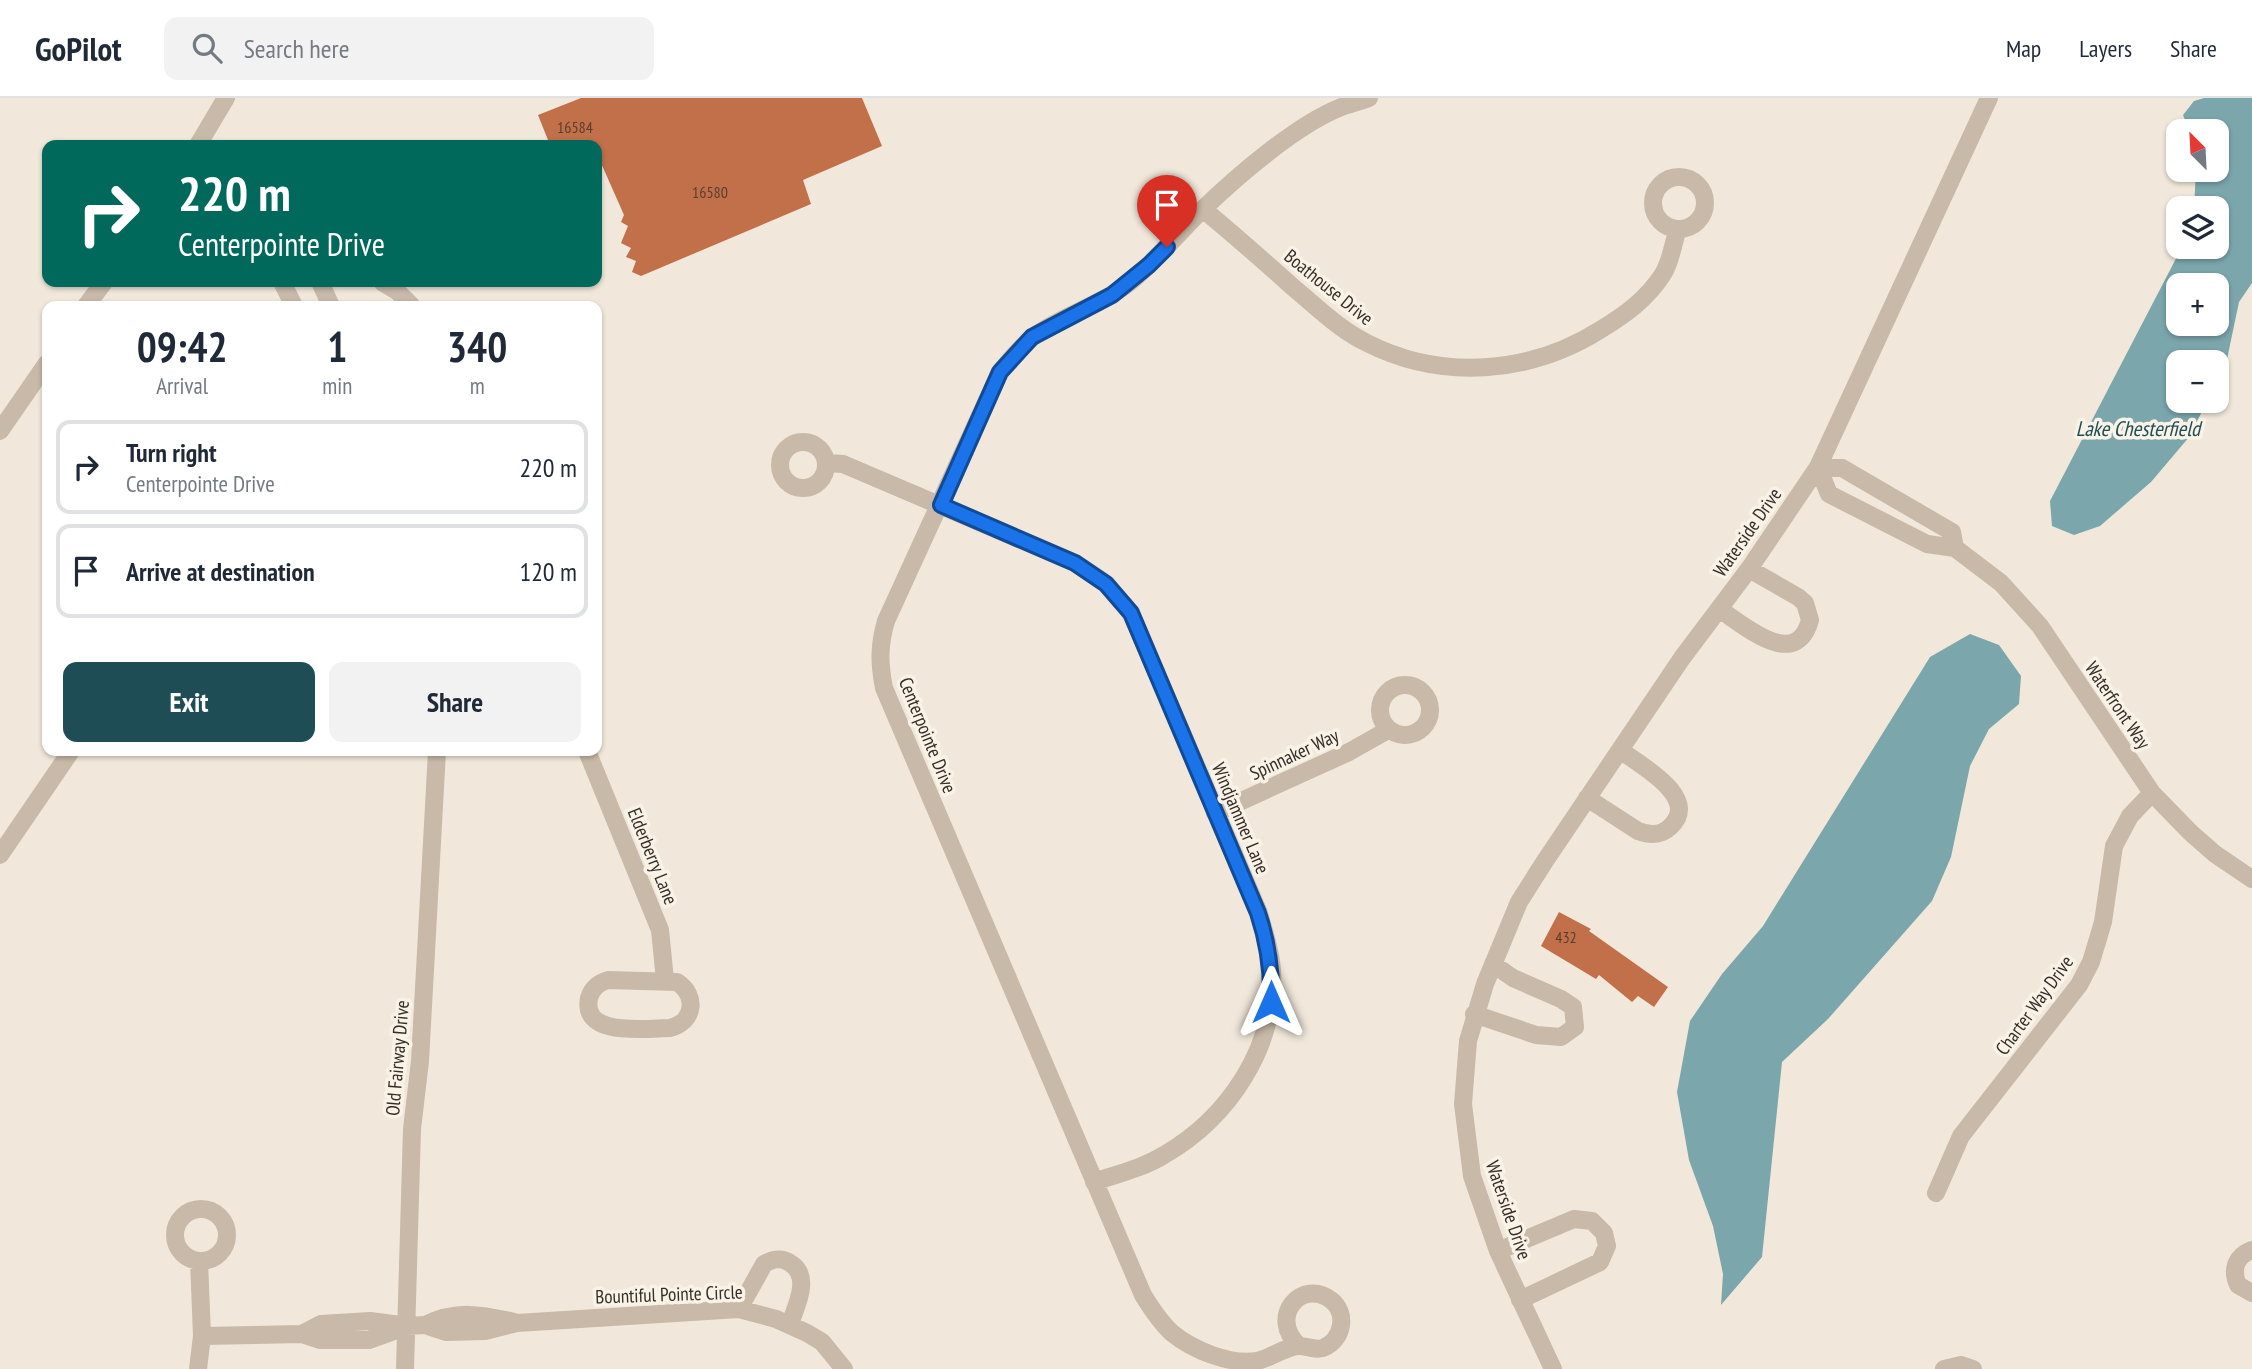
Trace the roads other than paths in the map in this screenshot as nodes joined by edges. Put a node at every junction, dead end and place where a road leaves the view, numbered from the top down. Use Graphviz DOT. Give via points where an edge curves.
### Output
graph roads {
  1 [pos="226,98"];
  2 [pos="1369,98"];
  3 [pos="1989,98"];
  4 [pos="1335,103"];
  5 [pos="201,140"];
  6 [pos="1203,209"];
  7 [pos="1678,229"];
  8 [pos="390,287"];
  9 [pos="407,301"];
  10 [pos="42,370"];
  11 [pos="0,431"];
  12 [pos="827,463"];
  13 [pos="1818,467"];
  14 [pos="941,505"];
  15 [pos="1955,548"];
  16 [pos="1749,569"];
  17 [pos="1719,609"];
  18 [pos="1388,730"];
  19 [pos="1620,750"];
  20 [pos="68,756"];
  21 [pos="437,756"];
  22 [pos="589,756"];
  23 [pos="2152,793"];
  24 [pos="1587,799"];
  25 [pos="1215,813"];
  26 [pos="0,855"];
  27 [pos="2252,879"];
  28 [pos="1493,964"];
  29 [pos="665,980"];
  30 [pos="1474,1014"];
  31 [pos="1094,1182"];
  32 [pos="1936,1193"];
  33 [pos="2252,1250"];
  34 [pos="1498,1251"];
  35 [pos="199,1261"];
  36 [pos="2252,1293"];
  37 [pos="1520,1300"];
  38 [pos="739,1309"];
  39 [pos="790,1324"];
  40 [pos="417,1325"];
  41 [pos="202,1336"];
  42 [pos="1299,1346"];
  43 [pos="198,1369"];
  44 [pos="405,1369"];
  45 [pos="844,1369"];
  46 [pos="1553,1369"];
  47 [pos="1944,1369"];
  48 [pos="1973,1369"];
  1 -- 5 [label="street"];
  2 -- 4 [label="street, Centerpointe Drive"];
  3 -- 13 [label="street, Waterside Drive"];
  4 -- 6 [label="street, Centerpointe Drive"];
  6 -- 7 [label="street, Boathouse Drive" via="1325,314 1366,343 1416,360 1478,368 1534,361 1617,320 1643,300 1665,272"];
  6 -- 14 [label="street, Centerpointe Drive" via="1130,281 1104,300 1032,337 1013,355 1000,372"];
  8 -- 9 [label="street"];
  10 -- 11 [label="street"];
  12 -- 14 [label="street, Windjammer Lane" via="843,464"];
  13 -- 15 [label="street, Waterfront Way" via="1829,494 1927,544"];
  13 -- 15 [label="street, Waterfront Way" via="1842,468 1952,532"];
  13 -- 16 [label="street, Waterside Drive"];
  14 -- 25 [label="street, Windjammer Lane" via="1075,563 1106,584 1131,613"];
  14 -- 31 [label="street, Centerpointe Drive" via="886,621 879,663 884,688"];
  15 -- 23 [label="street, Waterfront Way" via="2001,583 2033,618"];
  16 -- 17 [label="street, Waterside Drive"];
  16 -- 17 [label="street" via="1805,603 1810,620 1802,637 1793,643 1775,644"];
  17 -- 19 [label="street, Waterside Drive"];
  18 -- 25 [label="street, Spinnaker Way"];
  19 -- 24 [label="street, Waterside Drive"];
  19 -- 24 [label="street" via="1674,792 1677,819 1665,831 1647,834"];
  20 -- 26 [label="street"];
  21 -- 40 [label="street, Old Fairway Drive" via="412,1129"];
  22 -- 29 [label="street, Elderberry Lane" via="660,930"];
  23 -- 27 [label="street, Waterfront Way" via="2191,833"];
  23 -- 32 [label="street, Charter Way Drive" via="2130,816 2114,846 2104,922 2079,985 1961,1136"];
  24 -- 28 [label="street, Waterside Drive" via="1520,902"];
  25 -- 31 [label="street, Windjammer Lane" via="1268,944 1272,991 1265,1034 1246,1075 1208,1121 1163,1156"];
  28 -- 30 [label="street, Waterside Drive"];
  28 -- 30 [label="street" via="1573,1007 1575,1027 1561,1037 1536,1035"];
  29 -- 29 [label="street" via="602,982 590,994 590,1014 595,1021 614,1028 678,1026 690,1015 692,1001 684,986"];
  30 -- 34 [label="street, Waterside Drive" via="1463,1104 1472,1176"];
  31 -- 42 [label="street, Centerpointe Drive" via="1143,1295 1171,1332 1190,1345 1231,1360 1257,1361"];
  33 -- 36 [label="street" via="2243,1254 2234,1270 2238,1285"];
  34 -- 37 [label="street, Waterside Drive"];
  34 -- 37 [label="street" via="1574,1219 1592,1221 1604,1233 1607,1246 1600,1262"];
  35 -- 41 [label="street"];
  37 -- 46 [label="street, Waterside Drive"];
  38 -- 39 [label="street, Bountiful Pointe Circle"];
  38 -- 39 [label="street" via="764,1264 787,1261 796,1267 802,1281"];
  38 -- 40 [label="street, Bountiful Pointe Circle" via="517,1323 485,1331 446,1332"];
  39 -- 45 [label="street, Bountiful Pointe Circle" via="822,1342"];
  40 -- 41 [label="street" via="369,1340 320,1340 302,1334"];
  40 -- 44 [label="street, Old Fairway Drive"];
  41 -- 43 [label="street"];
  47 -- 48 [label="street" via="1961,1365"];
}
